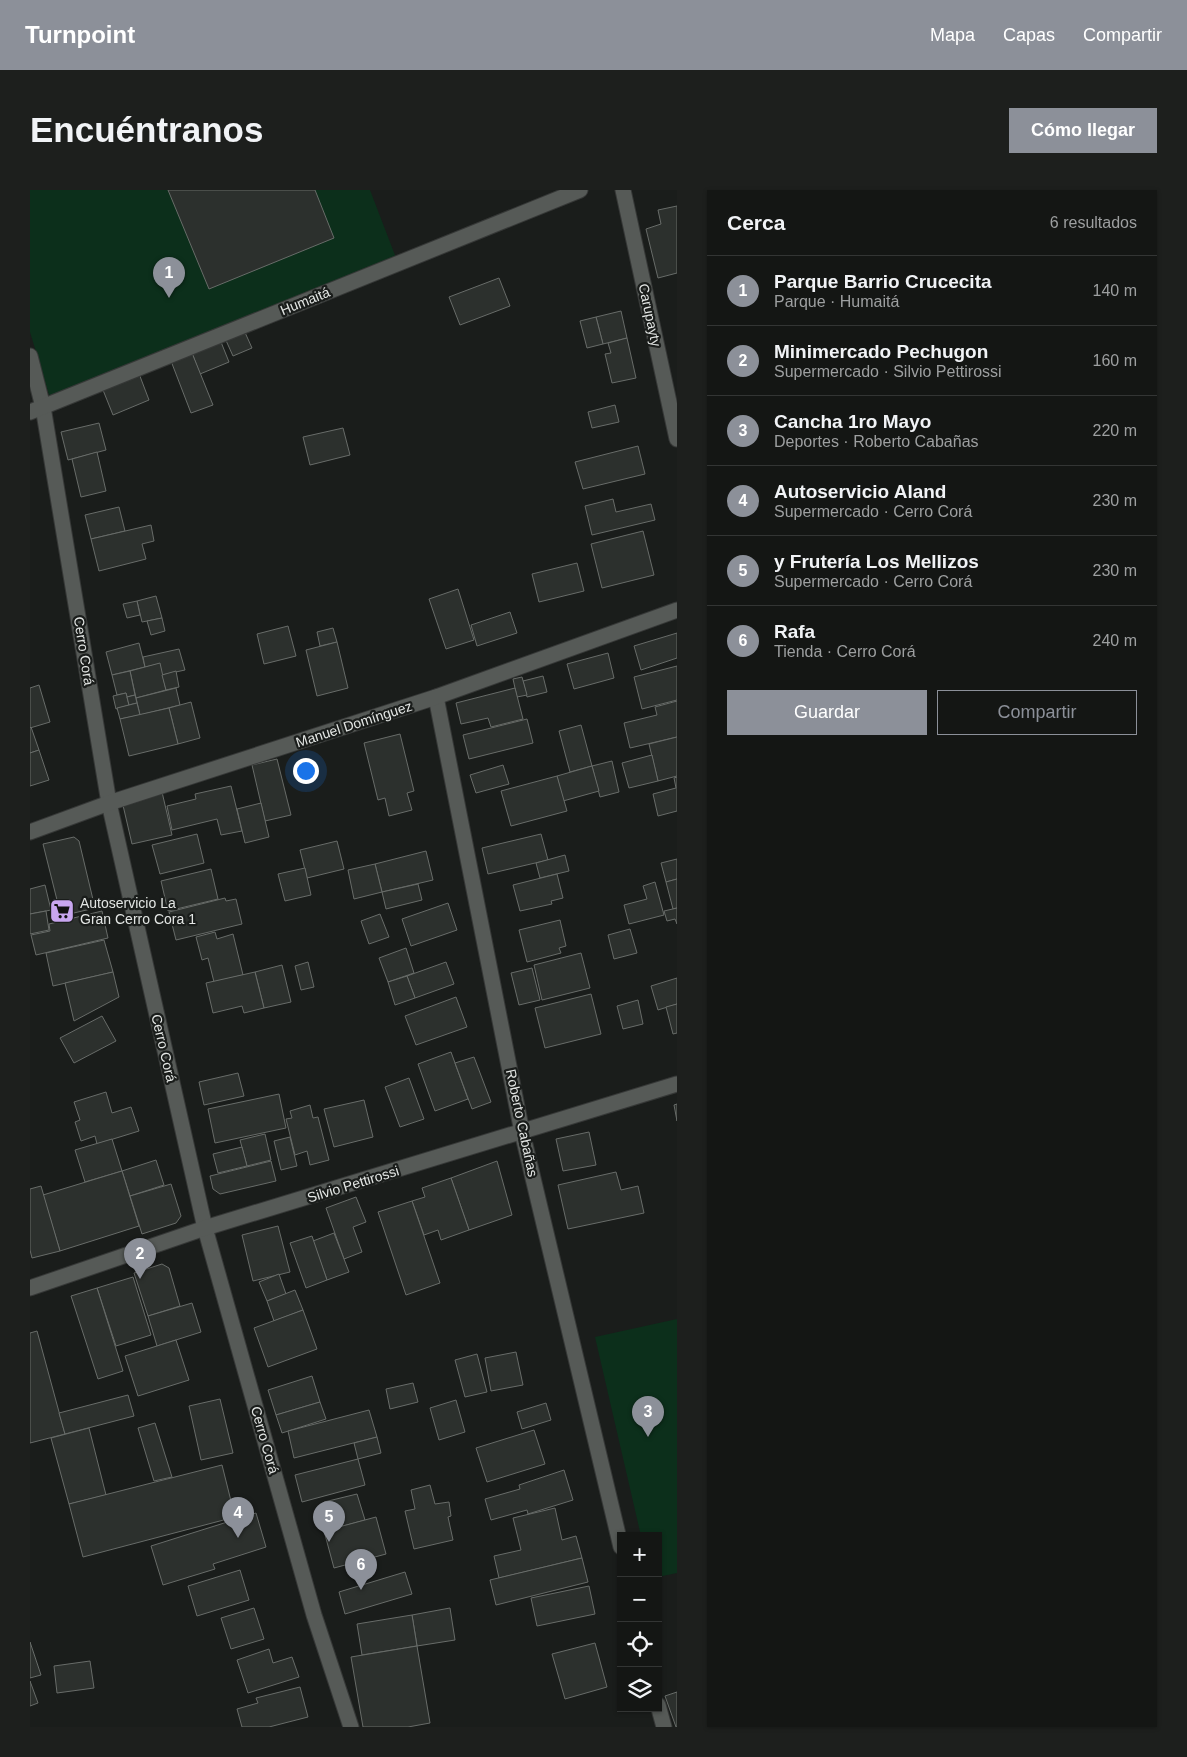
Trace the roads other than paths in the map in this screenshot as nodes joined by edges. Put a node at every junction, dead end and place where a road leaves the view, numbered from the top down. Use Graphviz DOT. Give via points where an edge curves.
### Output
graph roads {
  1 [pos="580,190"];
  2 [pos="623,190"];
  3 [pos="30,356"];
  4 [pos="37,409"];
  5 [pos="677,439"];
  6 [pos="677,610"];
  7 [pos="436,697"];
  8 [pos="109,803"];
  9 [pos="30,832"];
  10 [pos="677,1084"];
  11 [pos="522,1132"];
  12 [pos="205,1228"];
  13 [pos="30,1288"];
  14 [pos="617,1532"];
  15 [pos="660,1712"];
  16 [pos="351,1727"];
  17 [pos="664,1727"];
  1 -- 4 [label="street, Humaitá"];
  2 -- 5 [label="street, Carupayty"];
  3 -- 4 [label="street, Cerro Corá"];
  4 -- 8 [label="street, Cerro Corá"];
  6 -- 7 [label="street, Manuel Domínguez"];
  7 -- 8 [label="street, Manuel Domínguez"];
  7 -- 11 [label="street, Roberto Cabañas"];
  8 -- 9 [label="street, Manuel Domínguez"];
  8 -- 12 [label="street, Cerro Corá"];
  10 -- 11 [label="street, Silvio Pettirossi"];
  11 -- 12 [label="street, Silvio Pettirossi"];
  11 -- 14 [label="street, Roberto Cabañas"];
  12 -- 13 [label="street, Silvio Pettirossi"];
  12 -- 16 [label="street, Cerro Corá" via="314,1615"];
  15 -- 17 [label="street"];
}
